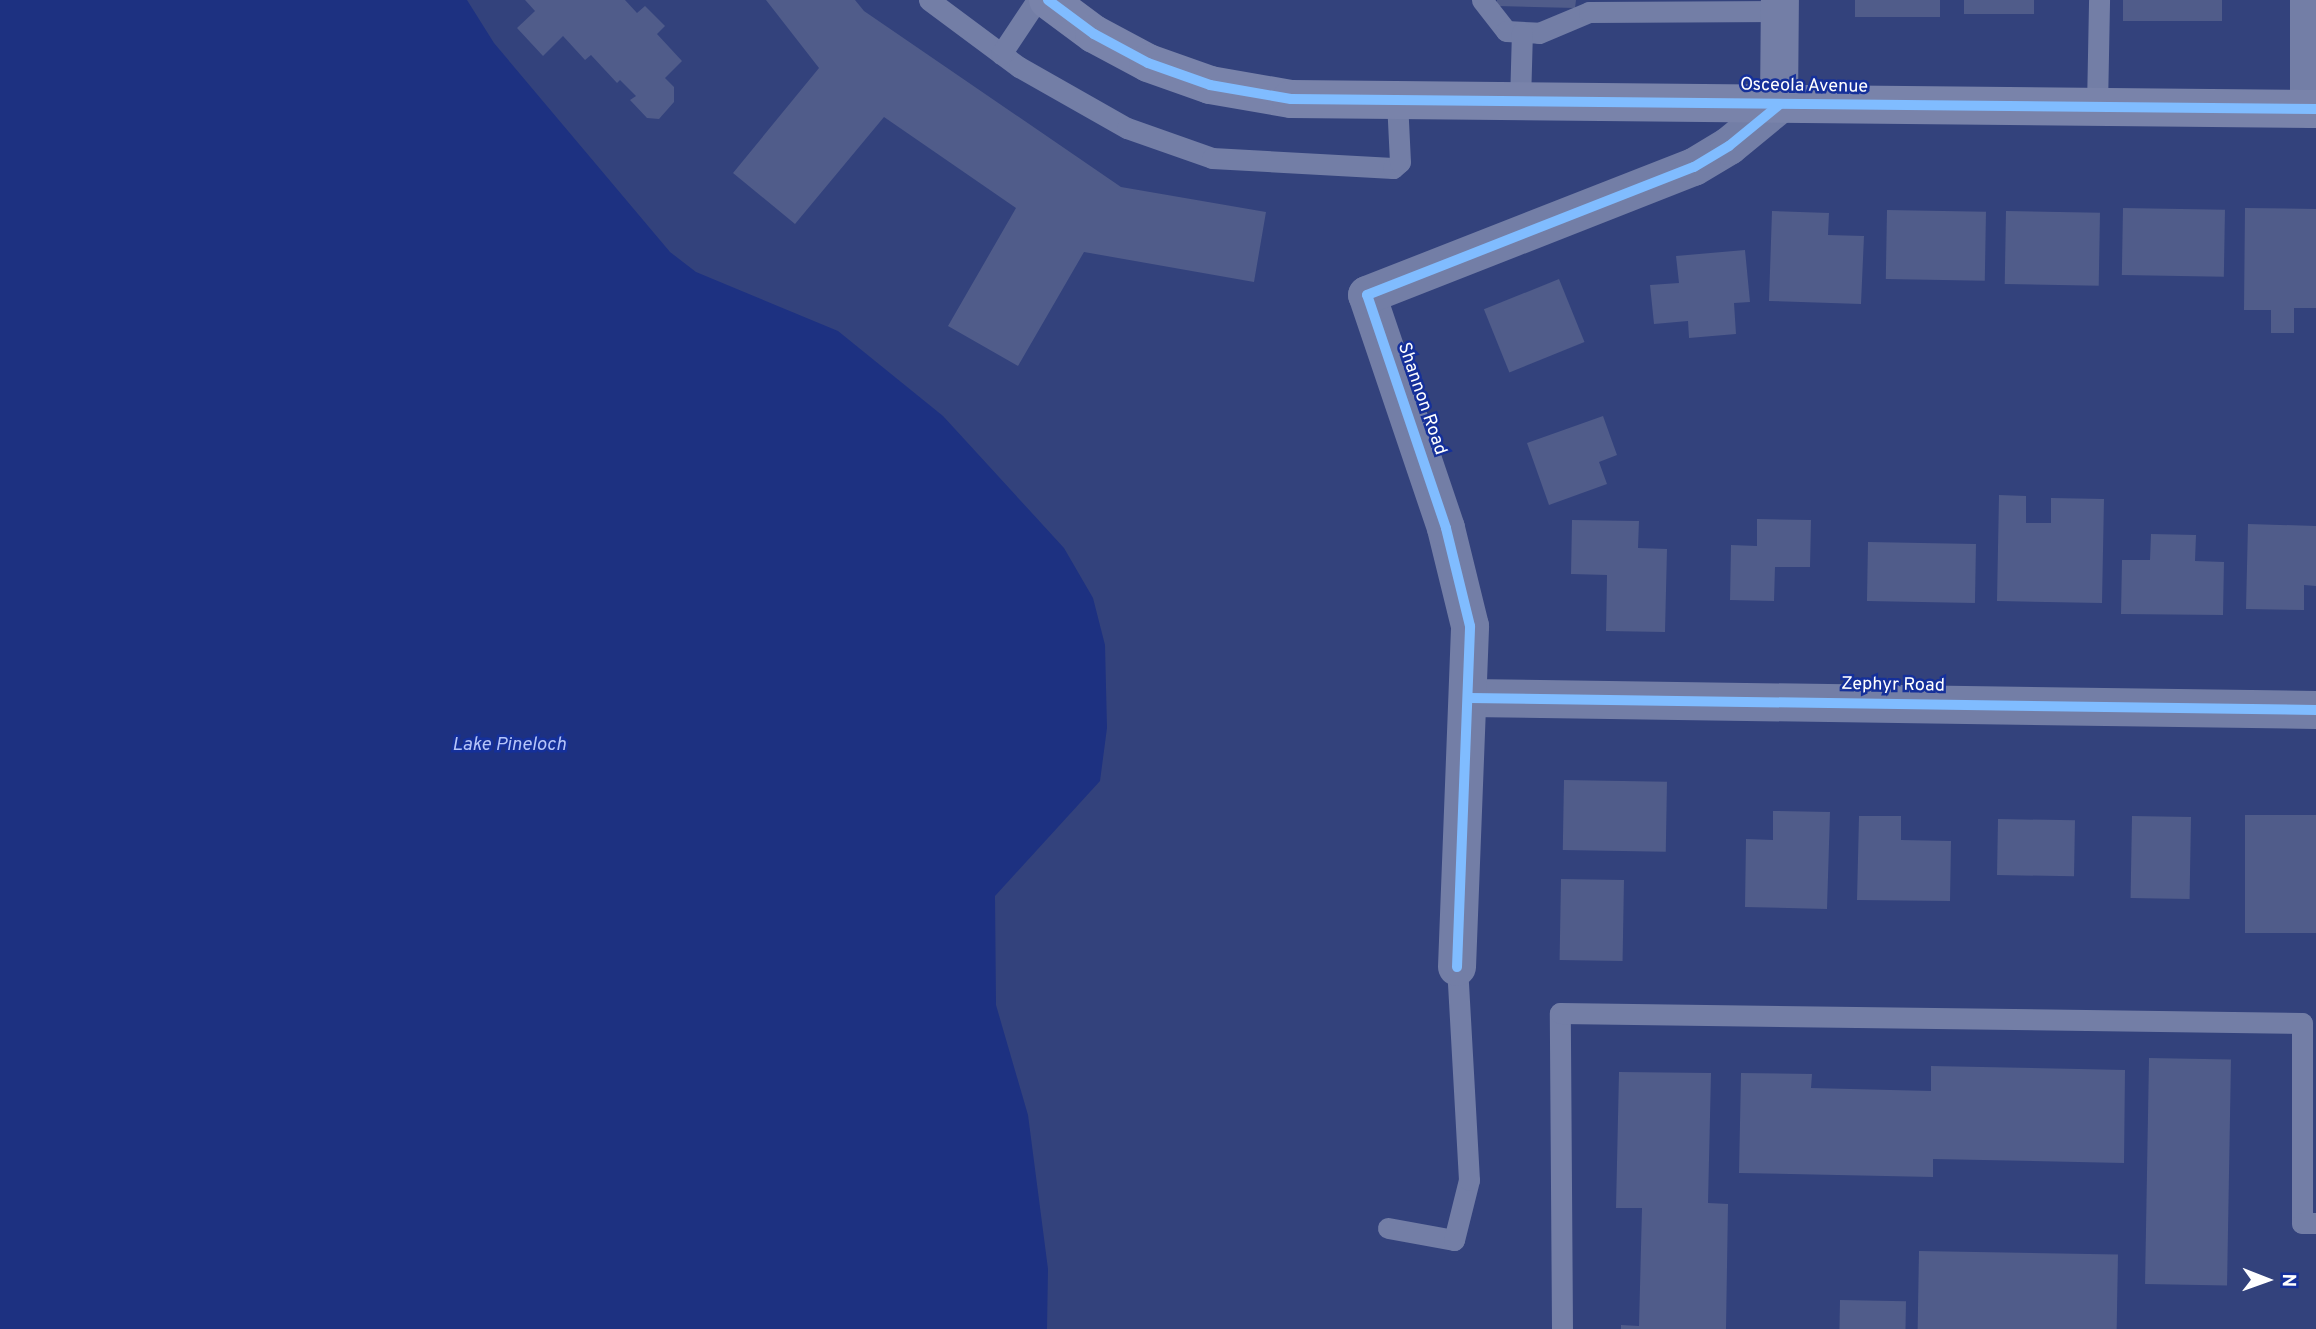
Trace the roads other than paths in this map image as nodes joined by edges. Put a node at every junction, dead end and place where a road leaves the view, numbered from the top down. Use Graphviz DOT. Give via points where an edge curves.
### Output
graph roads {
  1 [pos="929,0"];
  2 [pos="1037,0"];
  3 [pos="1048,0"];
  4 [pos="1482,0"];
  5 [pos="2099,0"];
  6 [pos="2309,0"];
  7 [pos="1780,5"];
  8 [pos="1522,32"];
  9 [pos="1001,54"];
  10 [pos="1397,100"];
  11 [pos="1520,102"];
  12 [pos="1779,104"];
  13 [pos="2097,107"];
  14 [pos="2312,109"];
  15 [pos="1470,698"];
  16 [pos="2316,710"];
  17 [pos="1457,967"];
  18 [pos="2316,1223"];
  19 [pos="1388,1228"];
  20 [pos="1562,1329"];
  1 -- 9 [label="lane"];
  2 -- 9 [label="lane"];
  3 -- 10 [label="street, Osceola Avenue" via="1094,34 1148,63 1210,85 1291,99"];
  4 -- 8 [label="lane" via="1506,32"];
  5 -- 13 [label="lane"];
  6 -- 14 [label="street"];
  7 -- 8 [label="lane" via="1589,12 1539,33"];
  7 -- 12 [label="street"];
  8 -- 11 [label="lane"];
  9 -- 10 [label="lane" via="1127,128 1212,158 1393,168 1400,162"];
  10 -- 11 [label="street, Osceola Avenue"];
  11 -- 12 [label="street, Osceola Avenue"];
  12 -- 13 [label="street, Osceola Avenue"];
  12 -- 15 [label="street, Shannon Road" via="1730,146 1694,167 1367,295 1446,528 1470,626"];
  13 -- 14 [label="street, Osceola Avenue"];
  15 -- 16 [label="street, Zephyr Road"];
  15 -- 17 [label="street, Shannon Road"];
  17 -- 19 [label="lane" via="1469,1180 1454,1240"];
  18 -- 20 [label="lane" via="2302,1223 2302,1023 1560,1013"];
}
